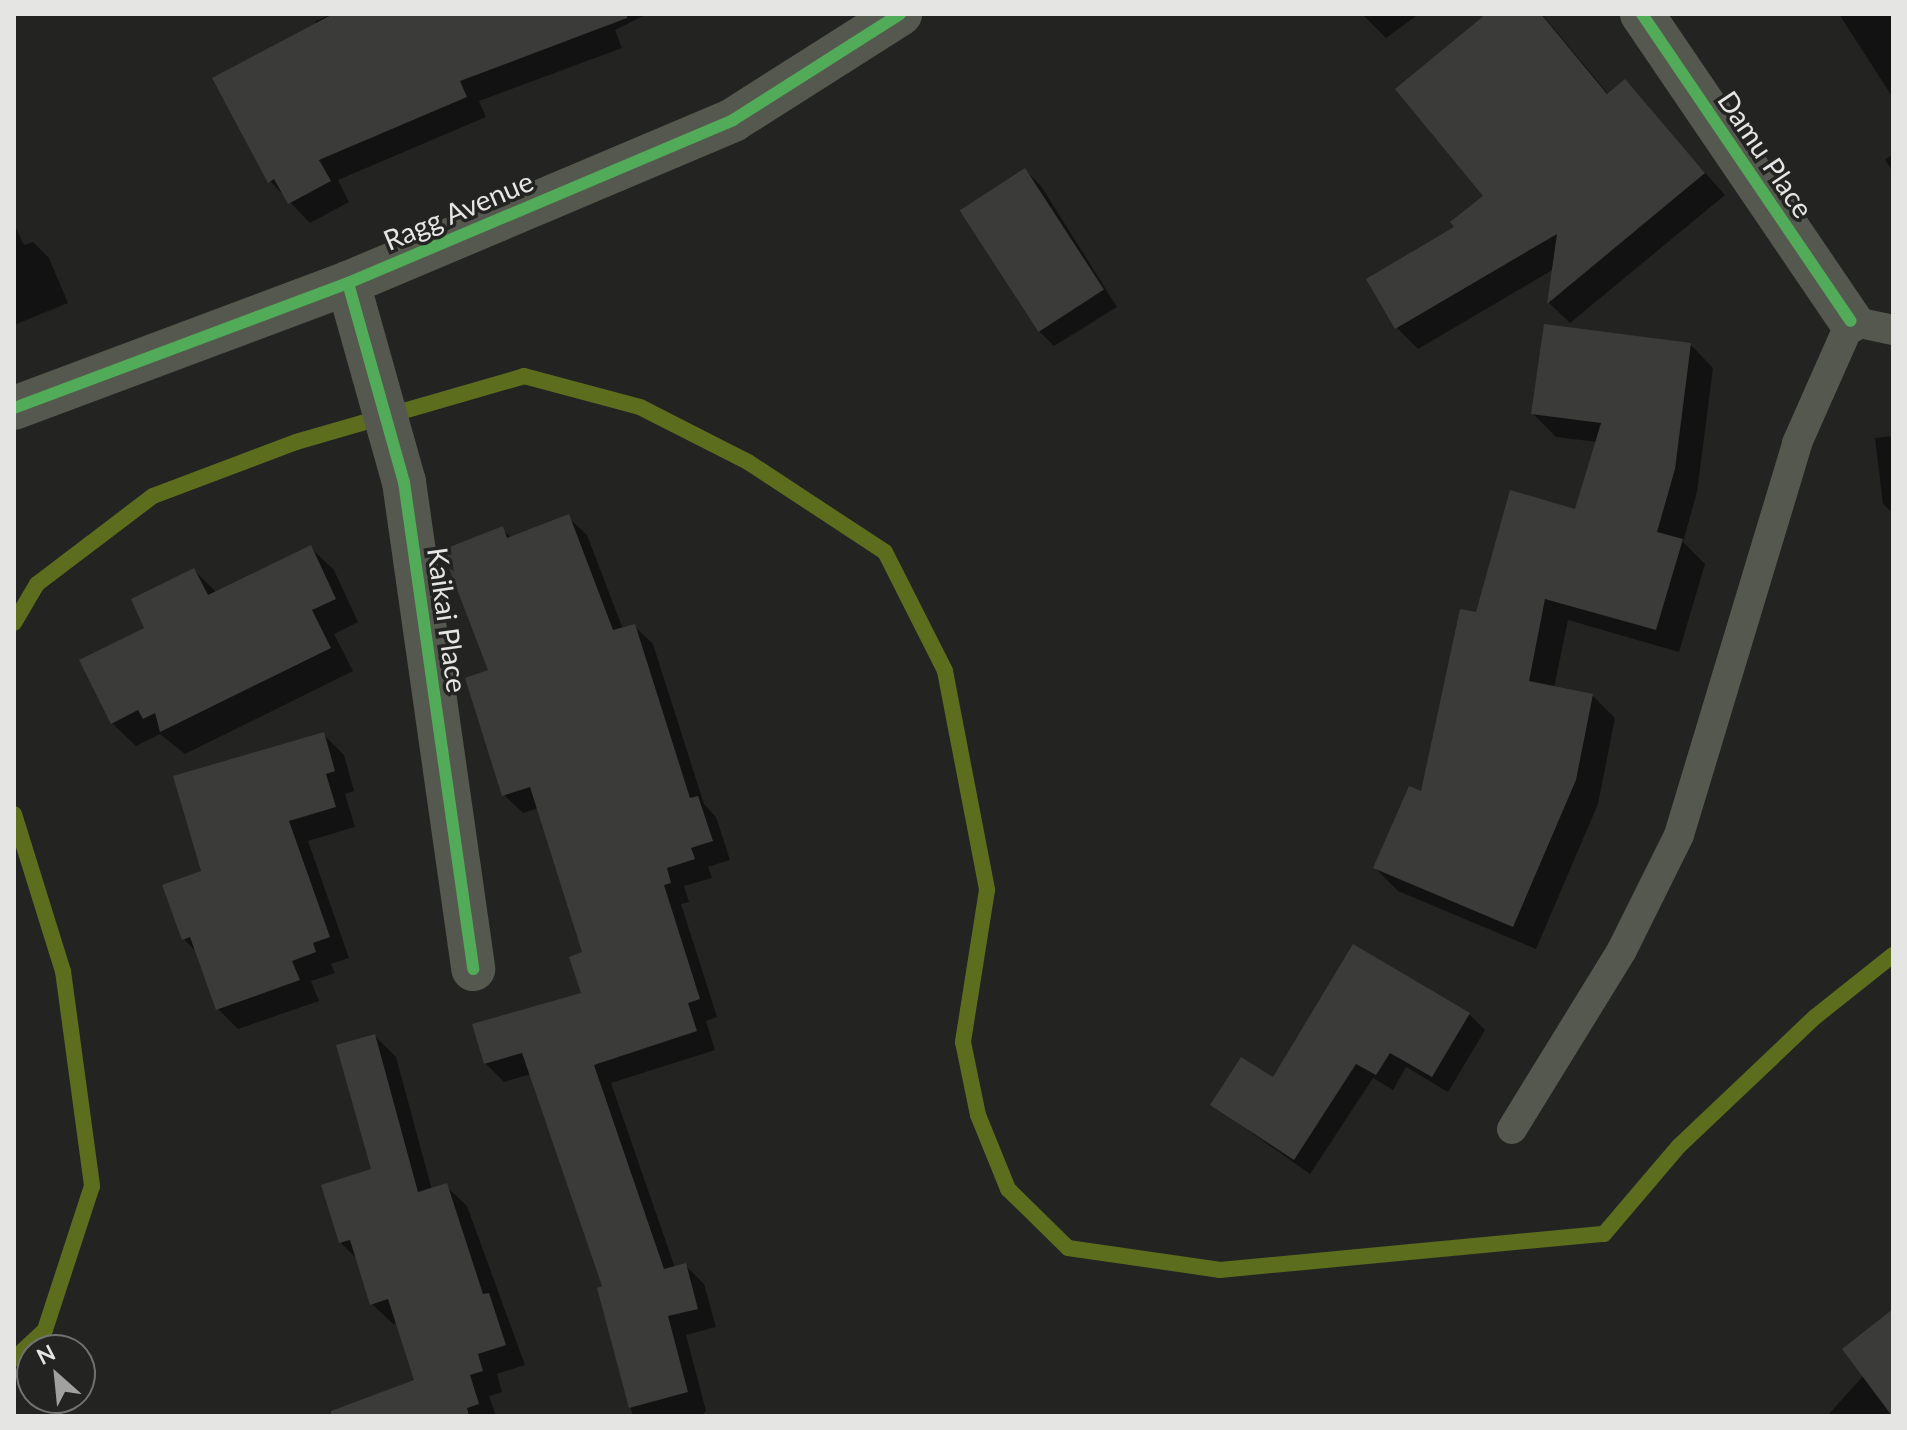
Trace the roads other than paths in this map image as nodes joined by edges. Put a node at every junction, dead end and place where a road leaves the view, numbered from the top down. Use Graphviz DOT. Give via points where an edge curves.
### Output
graph roads {
  1 [pos="900,14"];
  2 [pos="1642,14"];
  3 [pos="348,283"];
  4 [pos="1851,321"];
  5 [pos="1893,330"];
  6 [pos="14,408"];
  7 [pos="473,969"];
  8 [pos="1512,1129"];
  1 -- 3 [label="street, Ragg Avenue" via="733,120"];
  2 -- 4 [label="street, Damu Place"];
  3 -- 6 [label="street, Ragg Avenue"];
  3 -- 7 [label="street, Kaikai Place" via="404,482"];
  4 -- 5 [label="lane"];
  4 -- 8 [label="lane" via="1797,443 1679,835 1622,950"];
}
